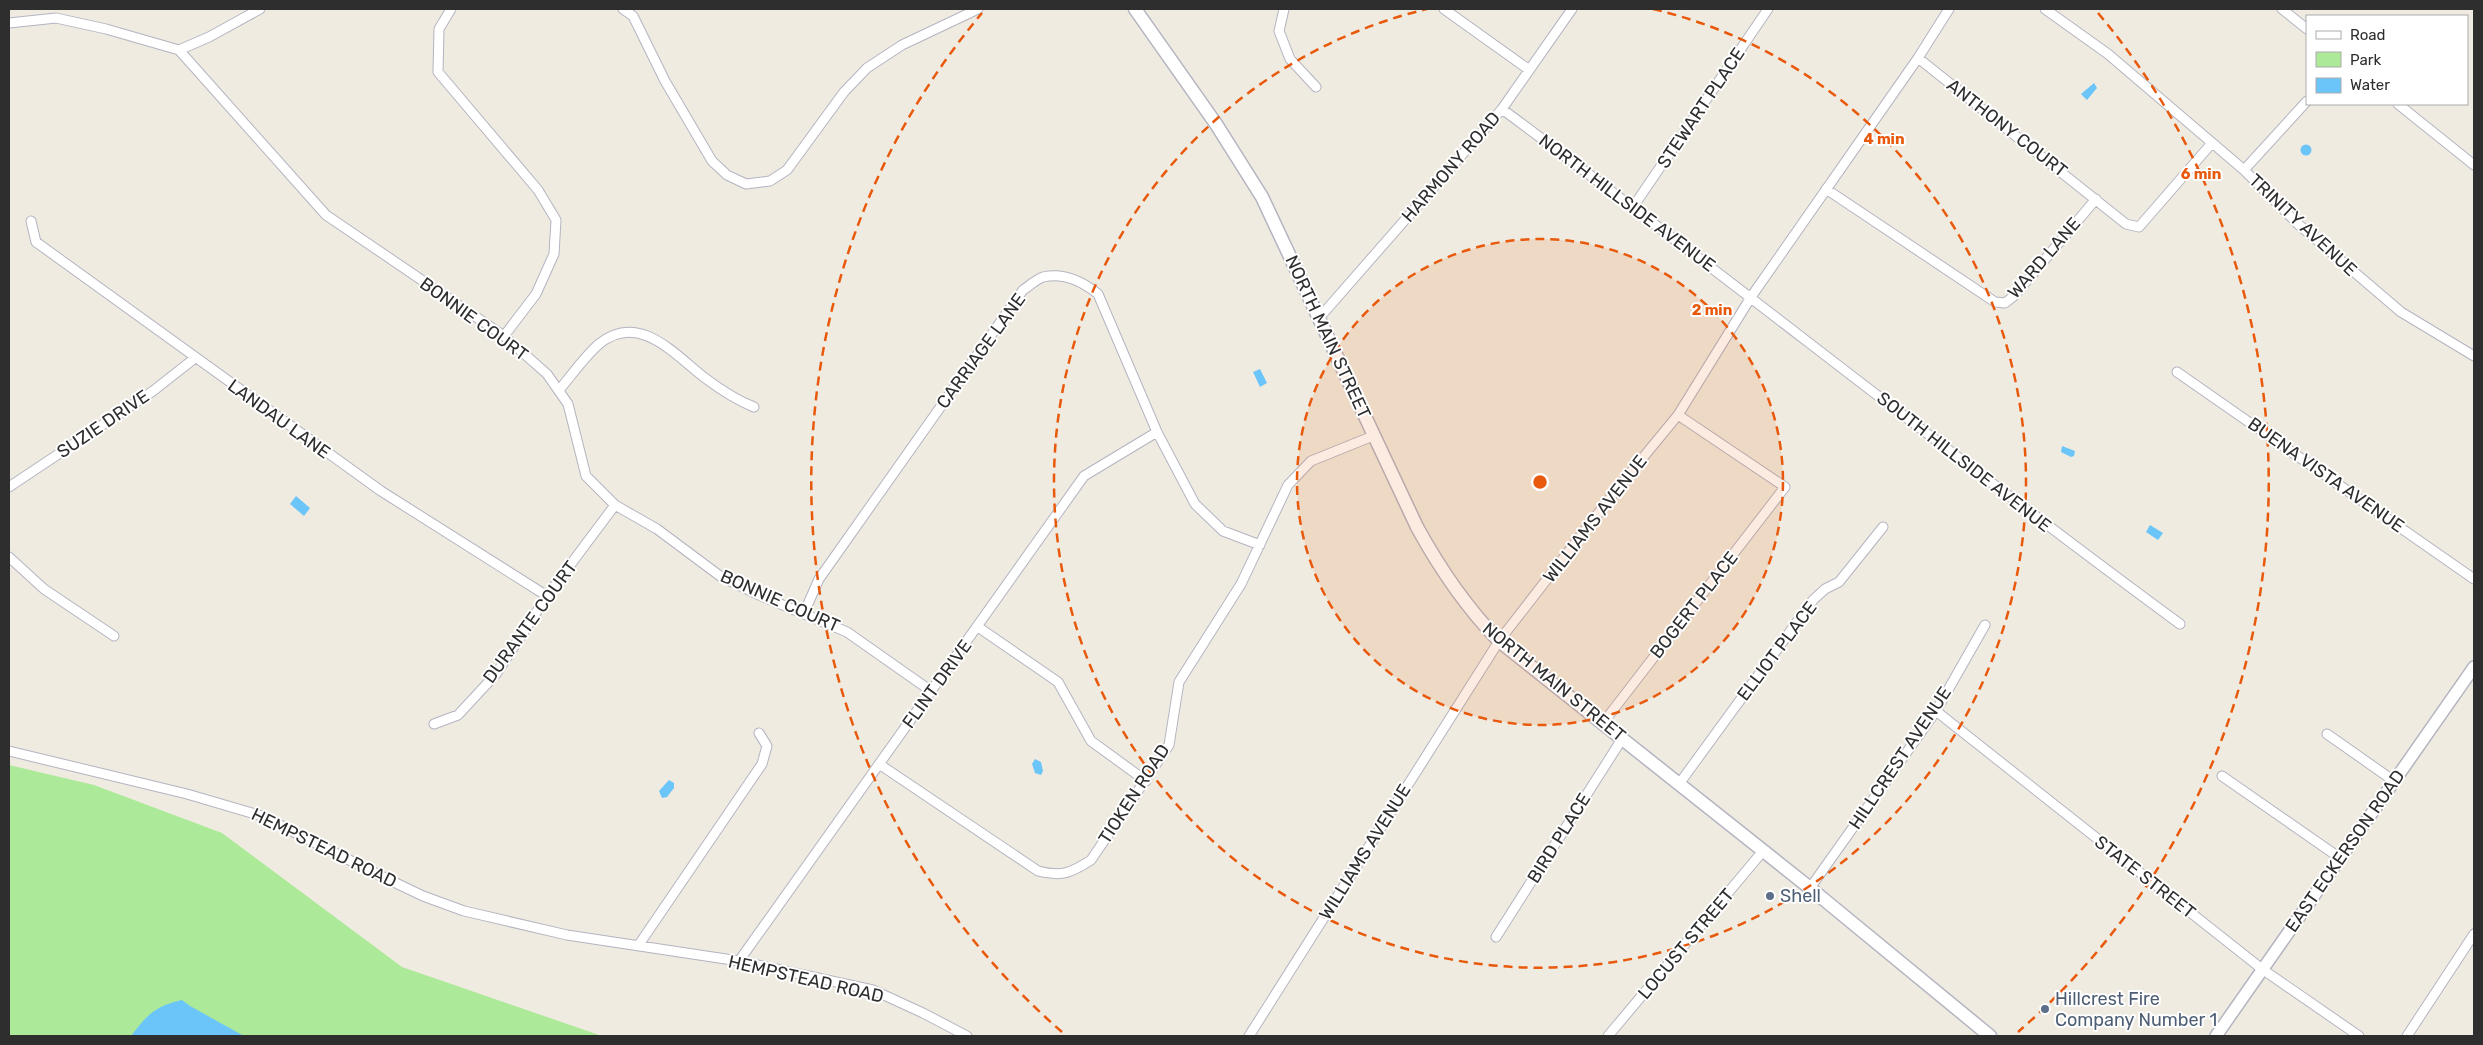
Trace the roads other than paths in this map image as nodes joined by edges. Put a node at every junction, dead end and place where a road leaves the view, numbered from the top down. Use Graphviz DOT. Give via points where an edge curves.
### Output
graph roads {
  1 [pos="260,9"];
  2 [pos="451,9"];
  3 [pos="623,9"];
  4 [pos="978,9"];
  5 [pos="1135,9"];
  6 [pos="1284,9"];
  7 [pos="1444,9"];
  8 [pos="1572,9"];
  9 [pos="1768,9"];
  10 [pos="1949,9"];
  11 [pos="2045,9"];
  12 [pos="2282,9"];
  13 [pos="636,12"];
  14 [pos="9,23"];
  15 [pos="2306,28"];
  16 [pos="180,50"];
  17 [pos="1918,58"];
  18 [pos="1528,69"];
  19 [pos="1316,87"];
  20 [pos="2306,102"];
  21 [pos="2399,105"];
  22 [pos="1502,109"];
  23 [pos="2212,143"];
  24 [pos="2474,165"];
  25 [pos="2244,170"];
  26 [pos="1826,188"];
  27 [pos="2096,199"];
  28 [pos="1633,206"];
  29 [pos="31,221"];
  30 [pos="1751,297"];
  31 [pos="1320,317"];
  32 [pos="504,336"];
  33 [pos="2474,356"];
  34 [pos="194,358"];
  35 [pos="2177,372"];
  36 [pos="559,390"];
  37 [pos="754,407"];
  38 [pos="1678,415"];
  39 [pos="1157,432"];
  40 [pos="1373,436"];
  41 [pos="9,487"];
  42 [pos="615,505"];
  43 [pos="1883,527"];
  44 [pos="1260,545"];
  45 [pos="9,557"];
  46 [pos="2474,579"];
  47 [pos="547,596"];
  48 [pos="804,613"];
  49 [pos="2180,624"];
  50 [pos="1985,625"];
  51 [pos="978,627"];
  52 [pos="114,636"];
  53 [pos="1499,641"];
  54 [pos="2474,667"];
  55 [pos="932,691"];
  56 [pos="1936,711"];
  57 [pos="1603,723"];
  58 [pos="434,724"];
  59 [pos="758,733"];
  60 [pos="2327,734"];
  61 [pos="1622,739"];
  62 [pos="9,751"];
  63 [pos="879,764"];
  64 [pos="2222,776"];
  65 [pos="1146,781"];
  66 [pos="2394,781"];
  67 [pos="1679,784"];
  68 [pos="1763,851"];
  69 [pos="2340,858"];
  70 [pos="1810,888"];
  71 [pos="2474,934"];
  72 [pos="1496,937"];
  73 [pos="638,946"];
  74 [pos="739,961"];
  75 [pos="2262,969"];
  76 [pos="967,1036"];
  77 [pos="1250,1036"];
  78 [pos="1608,1036"];
  79 [pos="1990,1036"];
  80 [pos="2216,1036"];
  81 [pos="2359,1036"];
  82 [pos="2407,1036"];
  1 -- 16 [label="street"];
  2 -- 32 [label="street" via="439,29 438,72 538,190 556,220 554,254 536,294"];
  3 -- 13 [label="street"];
  4 -- 13 [label="street" via="902,45 867,68 844,92 786,170 770,181 746,184 727,175 712,161 665,81"];
  5 -- 31 [label="main road, NORTH MAIN STREET" via="1240,160 1262,197"];
  6 -- 19 [label="street" via="1279,31 1290,59"];
  7 -- 18 [label="street"];
  8 -- 18 [label="street, HARMONY ROAD"];
  9 -- 28 [label="street, STEWART PLACE"];
  10 -- 17 [label="street, WILLIAMS AVENUE"];
  11 -- 23 [label="street, TRINITY AVENUE" via="2108,54"];
  12 -- 15 [label="street"];
  14 -- 16 [label="street" via="56,18"];
  16 -- 32 [label="street, BONNIE COURT" via="326,216"];
  17 -- 26 [label="street, WILLIAMS AVENUE"];
  17 -- 27 [label="street, ANTHONY COURT"];
  18 -- 22 [label="street, HARMONY ROAD"];
  20 -- 25 [label="street"];
  21 -- 24 [label="street"];
  22 -- 28 [label="street, NORTH HILLSIDE AVENUE"];
  22 -- 31 [label="street, HARMONY ROAD"];
  23 -- 25 [label="street, TRINITY AVENUE"];
  23 -- 27 [label="street" via="2139,227 2126,224"];
  25 -- 33 [label="street, TRINITY AVENUE" via="2298,224 2401,312"];
  26 -- 27 [label="street, WARD LANE" via="1995,302 2005,303"];
  26 -- 30 [label="street, WILLIAMS AVENUE"];
  28 -- 30 [label="street, NORTH HILLSIDE AVENUE"];
  29 -- 34 [label="street, LANDAU LANE" via="36,242"];
  30 -- 38 [label="street, WILLIAMS AVENUE"];
  30 -- 49 [label="street, SOUTH HILLSIDE AVENUE" via="2056,533"];
  31 -- 40 [label="main road, NORTH MAIN STREET"];
  32 -- 36 [label="street, BONNIE COURT" via="547,374"];
  34 -- 41 [label="street, SUZIE DRIVE" via="153,391"];
  34 -- 47 [label="street, LANDAU LANE" via="381,491"];
  35 -- 46 [label="street, BUENA VISTA AVENUE"];
  36 -- 37 [label="street" via="600,343 617,333 636,331 655,338 733,398"];
  36 -- 42 [label="street, BONNIE COURT" via="568,404 586,476"];
  38 -- 53 [label="street, WILLIAMS AVENUE"];
  38 -- 57 [label="street, BOGERT PLACE" via="1785,487"];
  39 -- 44 [label="street, CARRIAGE LANE" via="1195,504 1223,531"];
  39 -- 48 [label="street, CARRIAGE LANE" via="1098,294 1084,282 1069,277 1043,277 1023,290 819,579"];
  39 -- 51 [label="street, FLINT DRIVE" via="1084,476"];
  40 -- 44 [label="street, TIOKEN ROAD" via="1311,461 1288,485"];
  40 -- 53 [label="main road, NORTH MAIN STREET" via="1435,561 1476,617"];
  42 -- 47 [label="street, DURANTE COURT"];
  42 -- 48 [label="street, BONNIE COURT" via="657,529 720,576"];
  43 -- 67 [label="street, ELLIOT PLACE" via="1839,582 1814,600"];
  44 -- 65 [label="street, TIOKEN ROAD" via="1241,584 1179,682 1169,745"];
  45 -- 52 [label="street" via="44,589"];
  47 -- 58 [label="street, DURANTE COURT" via="496,674 458,715"];
  48 -- 55 [label="street, BONNIE COURT" via="847,632"];
  50 -- 56 [label="street, HILLCREST AVENUE"];
  51 -- 55 [label="street, FLINT DRIVE"];
  51 -- 65 [label="street" via="1058,682 1092,741"];
  53 -- 57 [label="main road, NORTH MAIN STREET"];
  53 -- 77 [label="street, WILLIAMS AVENUE"];
  54 -- 66 [label="street, EAST ECKERSON ROAD"];
  55 -- 63 [label="street, FLINT DRIVE"];
  56 -- 70 [label="street, HILLCREST AVENUE"];
  56 -- 75 [label="street, STATE STREET"];
  57 -- 61 [label="main road, NORTH MAIN STREET"];
  59 -- 73 [label="street" via="767,746 762,764"];
  60 -- 66 [label="street"];
  61 -- 67 [label="main road, NORTH MAIN STREET"];
  61 -- 72 [label="street, BIRD PLACE"];
  62 -- 73 [label="street, HEMPSTEAD ROAD" via="187,794 262,816 423,896 464,911 566,935"];
  63 -- 65 [label="street, TIOKEN ROAD" via="1038,871 1054,876 1074,872 1092,860"];
  63 -- 74 [label="street, FLINT DRIVE"];
  64 -- 69 [label="street"];
  66 -- 69 [label="street, EAST ECKERSON ROAD"];
  67 -- 68 [label="main road, NORTH MAIN STREET"];
  68 -- 70 [label="main road, NORTH MAIN STREET"];
  68 -- 78 [label="street, LOCUST STREET"];
  69 -- 75 [label="street, EAST ECKERSON ROAD"];
  70 -- 79 [label="main road, NORTH MAIN STREET"];
  71 -- 82 [label="street"];
  73 -- 74 [label="street, HEMPSTEAD ROAD"];
  74 -- 76 [label="street, HEMPSTEAD ROAD" via="872,990"];
  75 -- 80 [label="street, EAST ECKERSON ROAD"];
  75 -- 81 [label="street, STATE STREET"];
}
